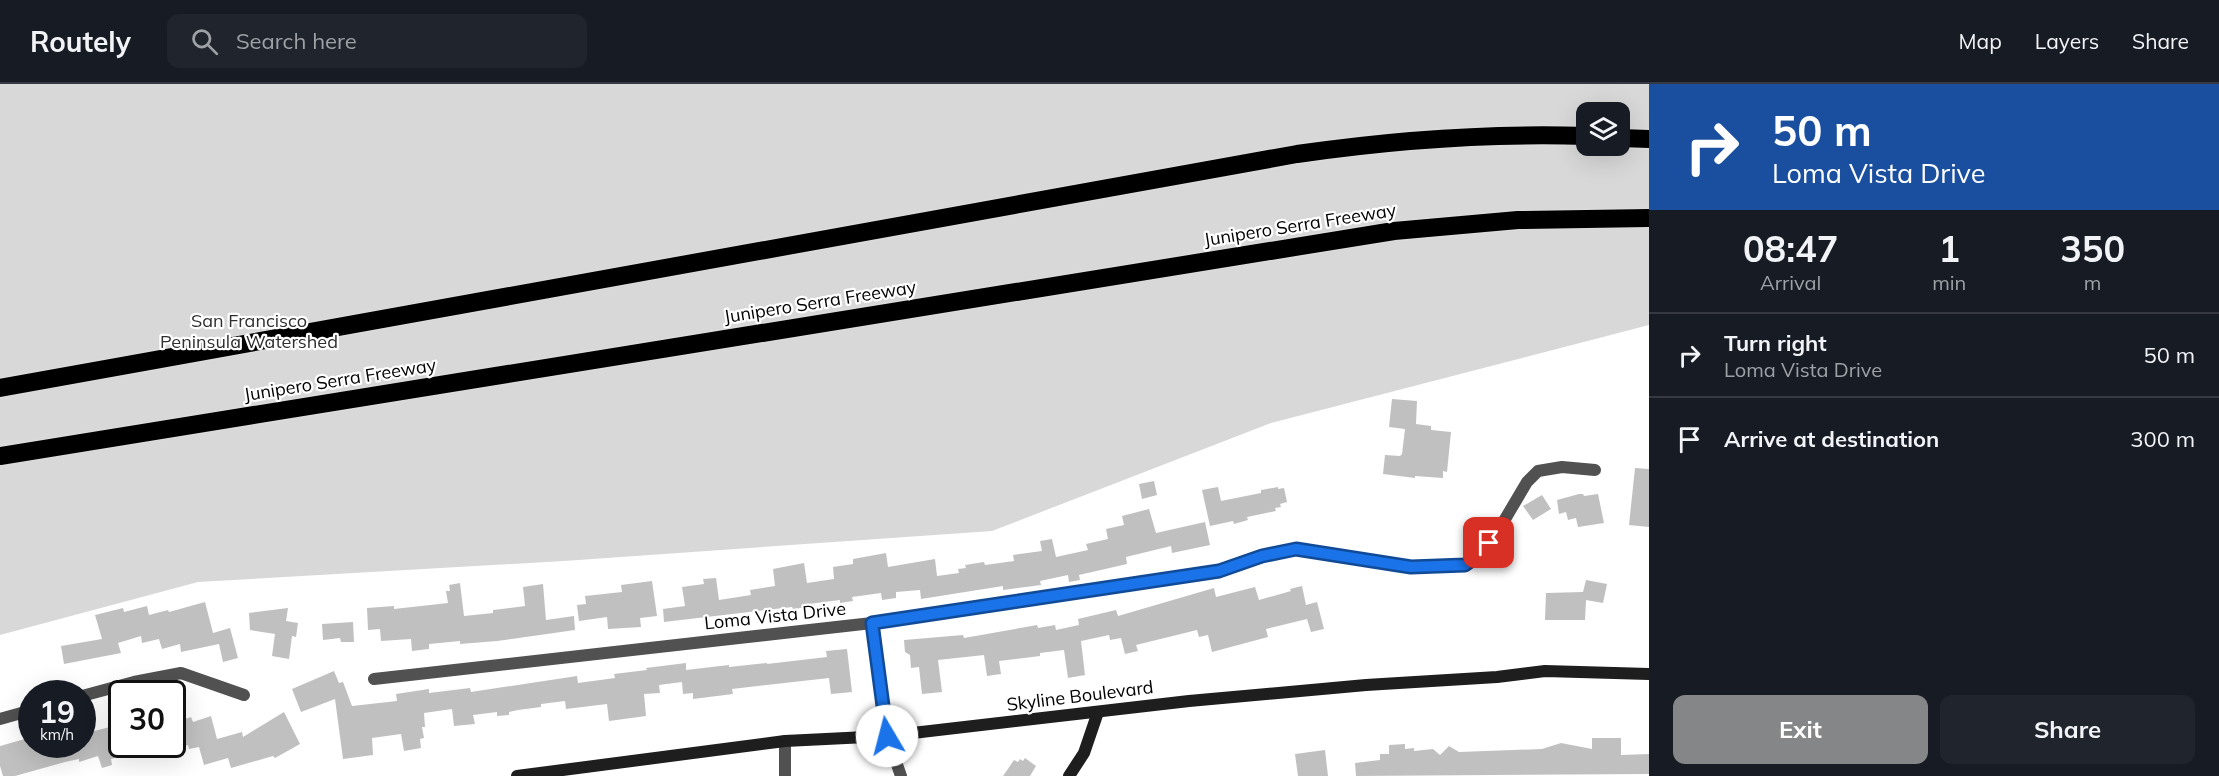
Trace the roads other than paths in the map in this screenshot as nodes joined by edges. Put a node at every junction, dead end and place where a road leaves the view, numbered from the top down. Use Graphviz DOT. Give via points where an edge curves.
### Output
graph roads {
  1 [pos="1576,136"];
  2 [pos="1630,138"];
  3 [pos="1649,139"];
  4 [pos="1649,218"];
  5 [pos="0,388"];
  6 [pos="0,456"];
  7 [pos="1595,470"];
  8 [pos="872,623"];
  9 [pos="1649,674"];
  10 [pos="374,679"];
  11 [pos="96,692"];
  12 [pos="244,695"];
  13 [pos="1098,712"];
  14 [pos="18,714"];
  15 [pos="0,719"];
  16 [pos="887,736"];
  17 [pos="784,741"];
  18 [pos="518,776"];
  19 [pos="784,776"];
  20 [pos="901,776"];
  21 [pos="1069,776"];
  1 -- 5 [label="highway" via="1390,142 1297,154"];
  2 -- 3 [label="highway"];
  4 -- 6 [label="highway, Junipero Serra Freeway" via="1529,219 1394,231"];
  7 -- 8 [label="street, Loma Vista Drive" via="1562,467 1538,471 1527,482 1498,531 1479,555 1465,565 1411,567 1296,549 1219,571"];
  8 -- 10 [label="street, Loma Vista Drive"];
  8 -- 16 [label="street"];
  9 -- 13 [label="main road, Skyline Boulevard" via="1545,670"];
  11 -- 12 [label="street" via="181,673"];
  13 -- 16 [label="main road, Skyline Boulevard"];
  13 -- 21 [label="main road" via="1084,753"];
  14 -- 15 [label="street"];
  16 -- 17 [label="main road, Skyline Boulevard"];
  16 -- 20 [label="street"];
  17 -- 18 [label="main road, Skyline Boulevard"];
  17 -- 19 [label="street"];
}
